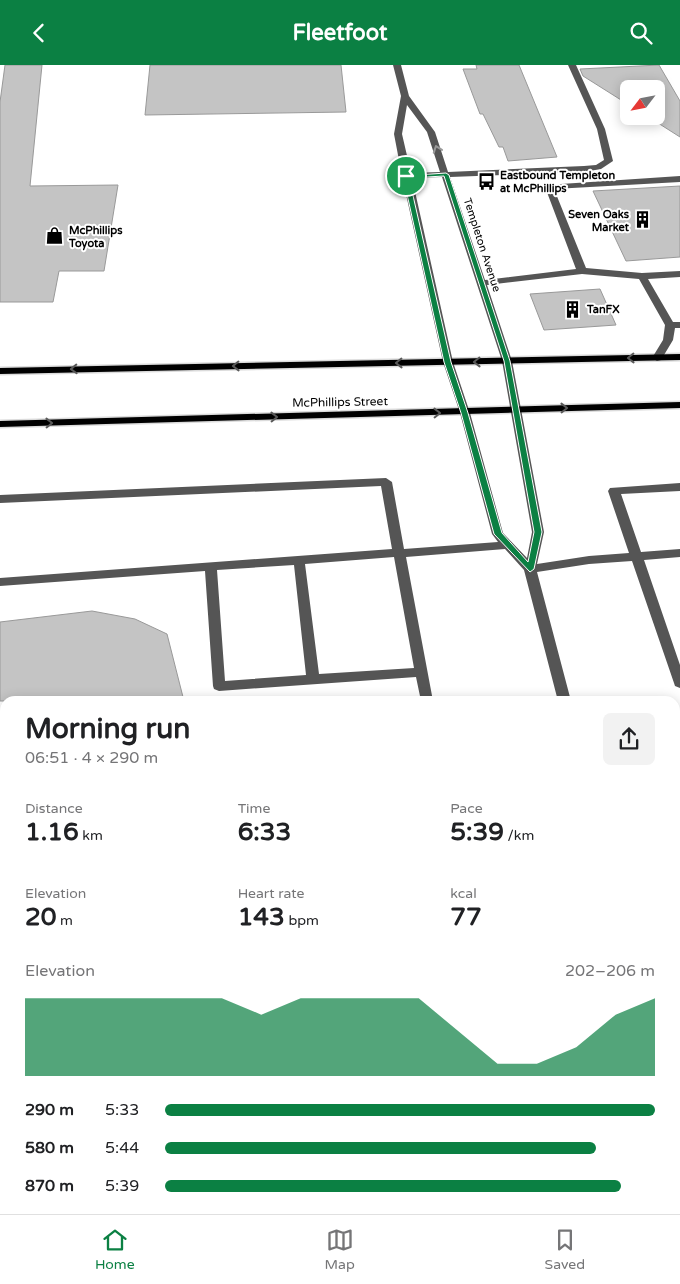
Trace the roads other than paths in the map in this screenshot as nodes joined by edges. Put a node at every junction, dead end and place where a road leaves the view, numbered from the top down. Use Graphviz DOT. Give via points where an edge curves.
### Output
graph roads {
  1 [pos="397,65"];
  2 [pos="572,65"];
  3 [pos="405,97"];
  4 [pos="446,175"];
  5 [pos="406,176"];
  6 [pos="680,179"];
  7 [pos="582,271"];
  8 [pos="680,274"];
  9 [pos="642,276"];
  10 [pos="481,283"];
  11 [pos="675,325"];
  12 [pos="680,357"];
  13 [pos="657,358"];
  14 [pos="507,361"];
  15 [pos="448,362"];
  16 [pos="0,371"];
  17 [pos="680,405"];
  18 [pos="516,409"];
  19 [pos="465,413"];
  20 [pos="0,424"];
  21 [pos="680,487"];
  22 [pos="0,499"];
  23 [pos="508,545"];
  24 [pos="398,553"];
  25 [pos="680,553"];
  26 [pos="636,555"];
  27 [pos="299,560"];
  28 [pos="211,567"];
  29 [pos="530,569"];
  30 [pos="0,581"];
  31 [pos="422,672"];
  32 [pos="313,679"];
  33 [pos="680,683"];
  34 [pos="426,696"];
  35 [pos="564,696"];
  1 -- 3 [label="street, Templeton Avenue"];
  2 -- 4 [label="street" via="602,129 609,161 584,169"];
  4 -- 3 [label="street, Templeton Avenue, one-way" via="431,132"];
  3 -- 5 [label="street, Templeton Avenue" via="398,134"];
  4 -- 5 [label="street"];
  4 -- 10 [label="street, Templeton Avenue"];
  5 -- 15 [label="street, Templeton Avenue"];
  6 -- 7 [label="street" via="549,187"];
  7 -- 9 [label="street"];
  7 -- 10 [label="street"];
  8 -- 9 [label="street"];
  9 -- 11 [label="street"];
  10 -- 14 [label="street, Templeton Avenue"];
  11 -- 13 [label="street"];
  12 -- 13 [label="main road"];
  13 -- 14 [label="main road, one-way"];
  14 -- 15 [label="main road, one-way"];
  14 -- 18 [label="street, Templeton Avenue"];
  15 -- 16 [label="main road, one-way"];
  15 -- 19 [label="street, Templeton Avenue"];
  18 -- 17 [label="main road, McPhillips Street, one-way"];
  18 -- 19 [label="main road, McPhillips Street"];
  18 -- 29 [label="street, Templeton Avenue" via="538,532"];
  20 -- 19 [label="main road, McPhillips Street, one-way"];
  19 -- 23 [label="street, Templeton Avenue" via="498,534"];
  21 -- 26 [label="street" via="614,491"];
  22 -- 24 [label="street" via="386,482"];
  23 -- 24 [label="street"];
  23 -- 29 [label="street, Templeton Avenue"];
  24 -- 27 [label="street"];
  24 -- 31 [label="street"];
  25 -- 26 [label="street"];
  26 -- 29 [label="street"];
  26 -- 33 [label="street"];
  27 -- 28 [label="street"];
  27 -- 32 [label="street"];
  28 -- 30 [label="street"];
  28 -- 32 [label="street" via="219,686"];
  29 -- 35 [label="street"];
  31 -- 32 [label="street"];
  31 -- 34 [label="street"];
}
